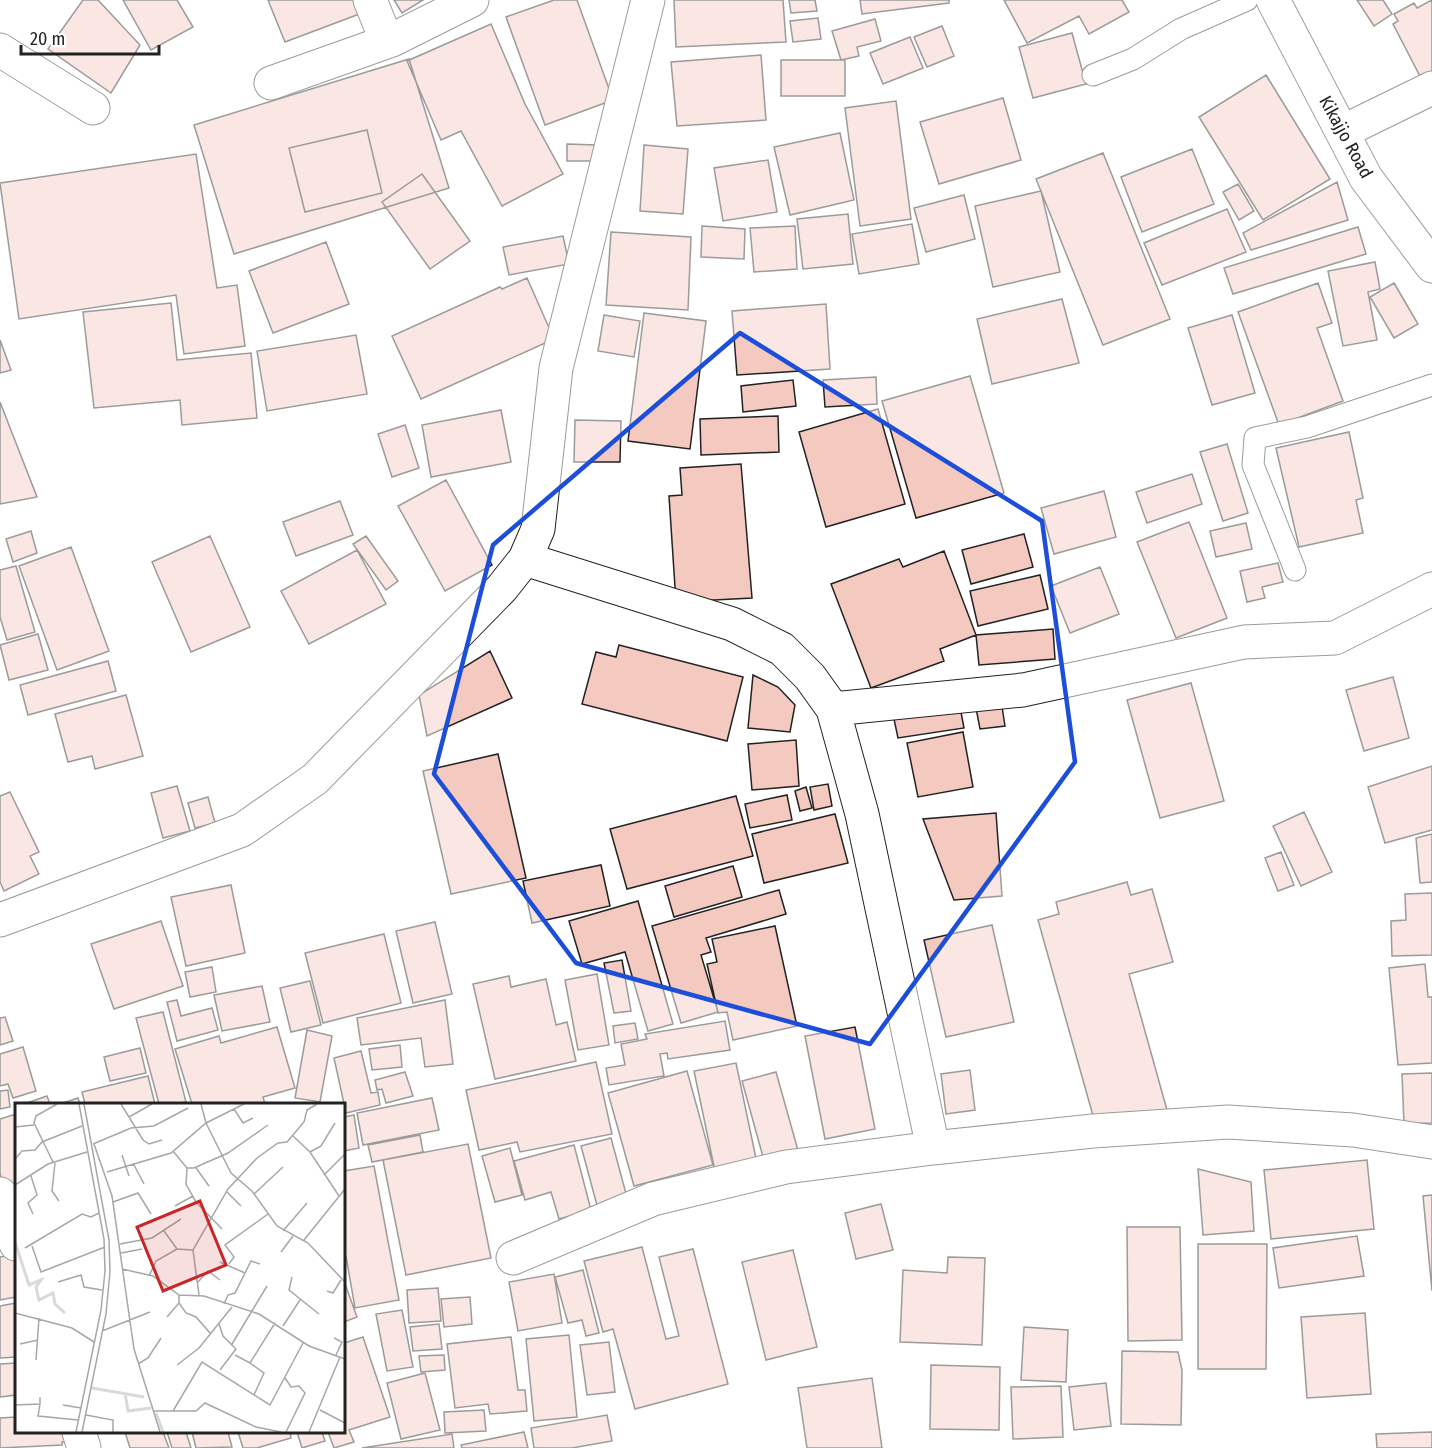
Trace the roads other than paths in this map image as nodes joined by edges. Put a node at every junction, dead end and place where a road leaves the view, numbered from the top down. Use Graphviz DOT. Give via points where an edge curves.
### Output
graph roads {
  1 [pos="370,0"];
  2 [pos="472,0"];
  3 [pos="648,0"];
  4 [pos="1247,0"];
  5 [pos="1273,0"];
  6 [pos="392,40"];
  7 [pos="0,50"];
  8 [pos="1093,75"];
  9 [pos="271,83"];
  10 [pos="1432,88"];
  11 [pos="93,108"];
  12 [pos="1342,132"];
  13 [pos="1432,266"];
  14 [pos="1432,385"];
  15 [pos="525,559"];
  16 [pos="1295,570"];
  17 [pos="1432,589"];
  18 [pos="833,709"];
  19 [pos="0,920"];
  20 [pos="1432,1142"];
  21 [pos="933,1148"];
  22 [pos="0,1194"];
  23 [pos="15,1241"];
  24 [pos="513,1258"];
  25 [pos="80,1433"];
  26 [pos="84,1448"];
  1 -- 6 [label="street" via="383,32"];
  2 -- 6 [label="street"];
  3 -- 15 [label="street" via="556,368 538,529"];
  4 -- 8 [label="lane" via="1181,29 1133,59"];
  5 -- 12 [label="street, Kikajjo Road"];
  6 -- 9 [label="street"];
  7 -- 11 [label="street"];
  10 -- 12 [label="street"];
  12 -- 13 [label="street, Kikajjo Road" via="1366,178"];
  14 -- 16 [label="lane" via="1306,427 1255,438 1253,465"];
  15 -- 18 [label="street" via="732,624 782,649 810,677"];
  15 -- 19 [label="street" via="502,588 315,779 242,830"];
  17 -- 18 [label="street" via="1335,638 1244,642 1023,690"];
  18 -- 21 [label="street" via="862,814"];
  20 -- 21 [label="street" via="1353,1130 1228,1122"];
  21 -- 24 [label="street" via="786,1167 663,1196"];
  22 -- 23 [label="street"];
  25 -- 26 [label="street"];
}
